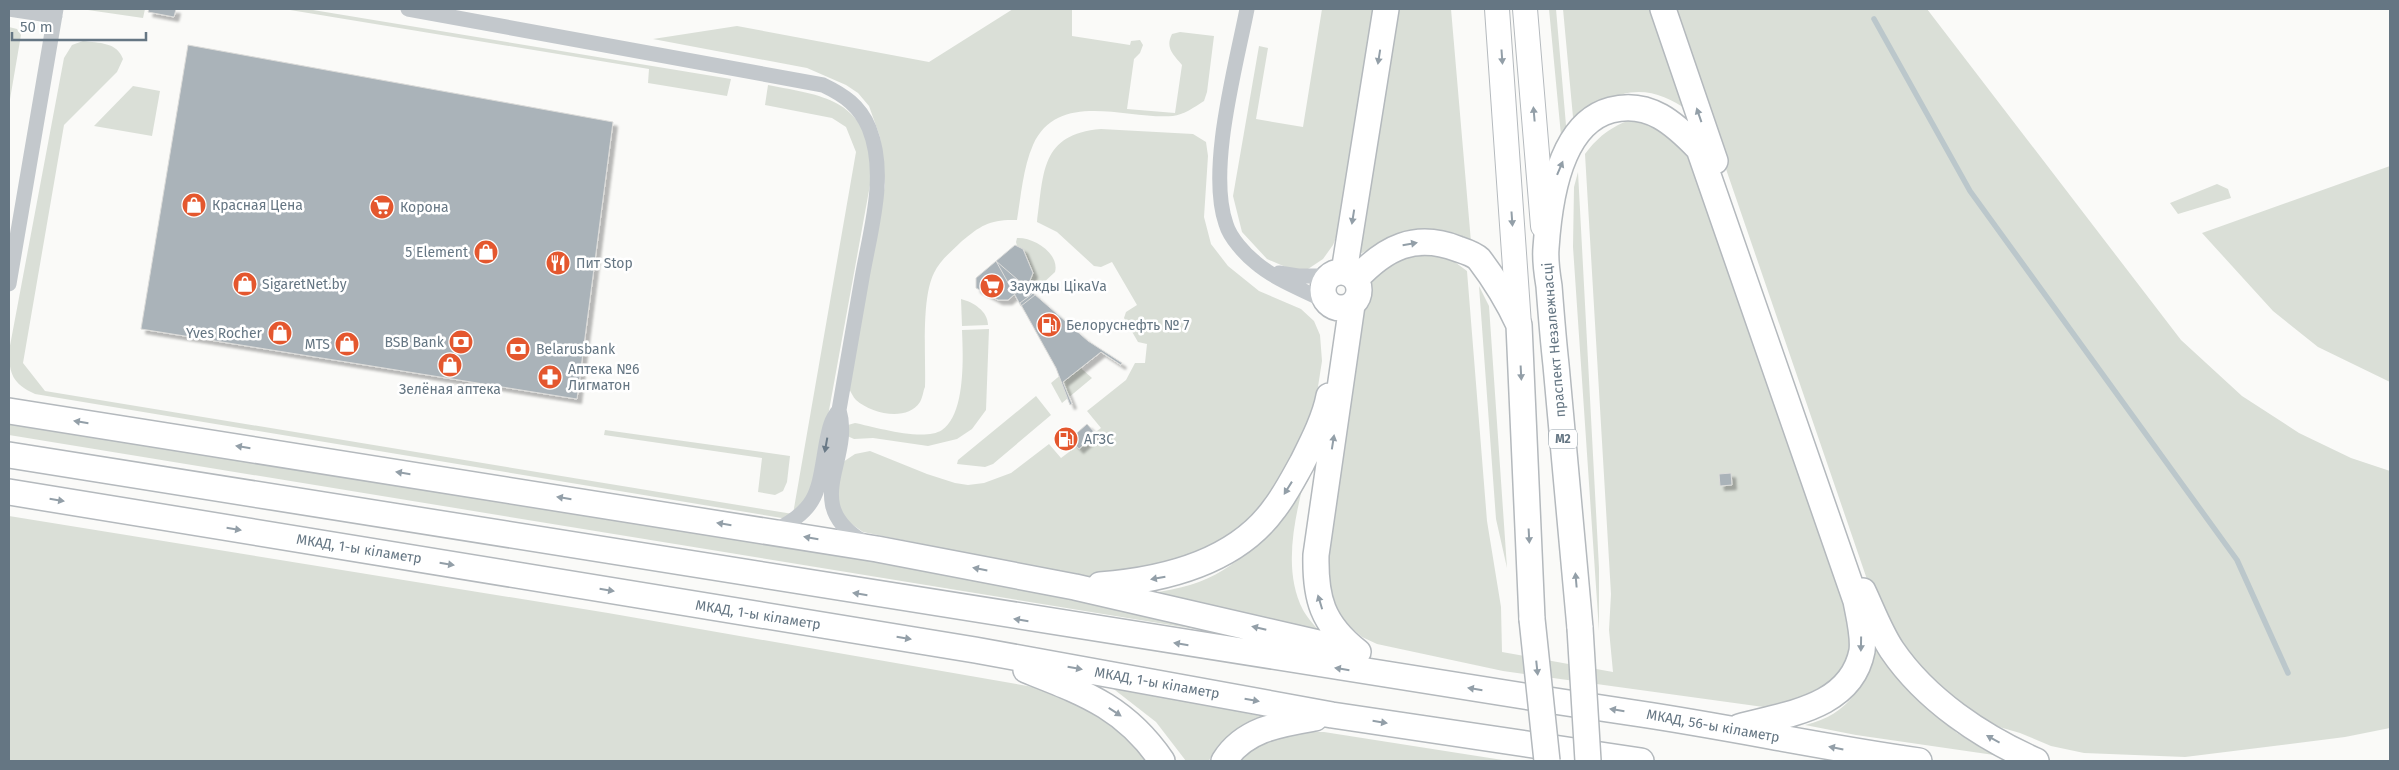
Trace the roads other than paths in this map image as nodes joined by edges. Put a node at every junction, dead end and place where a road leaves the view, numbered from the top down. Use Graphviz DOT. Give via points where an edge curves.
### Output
graph roads {
  1 [pos="9,9"];
  2 [pos="408,9"];
  3 [pos="1247,9"];
  4 [pos="1386,9"];
  5 [pos="1497,9"];
  6 [pos="1525,9"];
  7 [pos="1663,9"];
  8 [pos="56,12"];
  9 [pos="1545,250"];
  10 [pos="1268,272"];
  11 [pos="1343,276"];
  12 [pos="9,284"];
  13 [pos="1339,305"];
  14 [pos="1519,325"];
  15 [pos="839,410"];
  16 [pos="9,411"];
  17 [pos="9,455"];
  18 [pos="9,492"];
  19 [pos="772,531"];
  20 [pos="876,550"];
  21 [pos="1075,587"];
  22 [pos="975,650"];
  23 [pos="1357,652"];
  24 [pos="1442,684"];
  25 [pos="1332,715"];
  26 [pos="1734,728"];
  27 [pos="1162,761"];
  28 [pos="1224,761"];
  29 [pos="1547,761"];
  30 [pos="1588,761"];
  31 [pos="1641,761"];
  32 [pos="1919,761"];
  33 [pos="2036,761"];
  1 -- 8 [label="street"];
  2 -- 15 [label="street" via="754,71 823,85 846,96 869,128 877,189"];
  3 -- 10 [label="street" via="1224,130 1221,207 1226,226 1237,243"];
  4 -- 11 [label="highway, one-way"];
  5 -- 14 [label="main road, one-way"];
  9 -- 6 [label="main road, праспект Незалежнасці / М2, one-way"];
  33 -- 7 [label="highway, one-way" via="1990,738 1956,714 1925,687 1891,649 1863,590"];
  8 -- 12 [label="street"];
  9 -- 26 [label="highway, one-way" via="1556,179 1571,142 1587,123 1601,113 1618,108 1639,108 1659,115 1677,126 1699,149 1856,602 1861,626 1862,650 1855,672 1843,688 1827,700 1804,710"];
  30 -- 9 [label="highway, праспект Незалежнасці / М2, one-way, bridge" via="1580,628"];
  10 -- 11 [label="street"];
  10 -- 13 [label="street"];
  11 -- 13 [label="highway" via="1323,288"];
  11 -- 13 [label="highway" via="1360,293"];
  11 -- 14 [label="highway, one-way" via="1409,243 1430,242 1450,246 1478,258 1506,296"];
  13 -- 21 [label="highway, one-way" via="1328,401 1311,445 1274,511 1229,549 1168,576"];
  23 -- 13 [label="highway, one-way" via="1329,622 1320,605 1315,582"];
  14 -- 29 [label="highway, one-way, bridge" via="1532,619"];
  15 -- 19 [label="street, one-way" via="830,420 813,500 794,521"];
  15 -- 20 [label="street" via="843,423 831,486 831,504 851,534"];
  19 -- 16 [label="highway, one-way"];
  24 -- 17 [label="highway, one-way" via="1030,621"];
  18 -- 22 [label="highway, МКАД, 1-ы кіламетр, one-way"];
  20 -- 19 [label="highway, one-way"];
  21 -- 20 [label="highway, one-way"];
  23 -- 21 [label="highway, one-way"];
  22 -- 25 [label="highway, МКАД, 1-ы кіламетр, one-way"];
  22 -- 27 [label="highway, one-way" via="1090,696 1121,716"];
  23 -- 24 [label="highway"];
  26 -- 24 [label="highway, МКАД, 56-ы кіламетр, one-way"];
  25 -- 28 [label="highway" via="1268,726 1242,741"];
  25 -- 31 [label="highway, МКАД, 1-ы кіламетр, one-way"];
  32 -- 26 [label="highway, МКАД, 56-ы кіламетр, one-way"];
}
